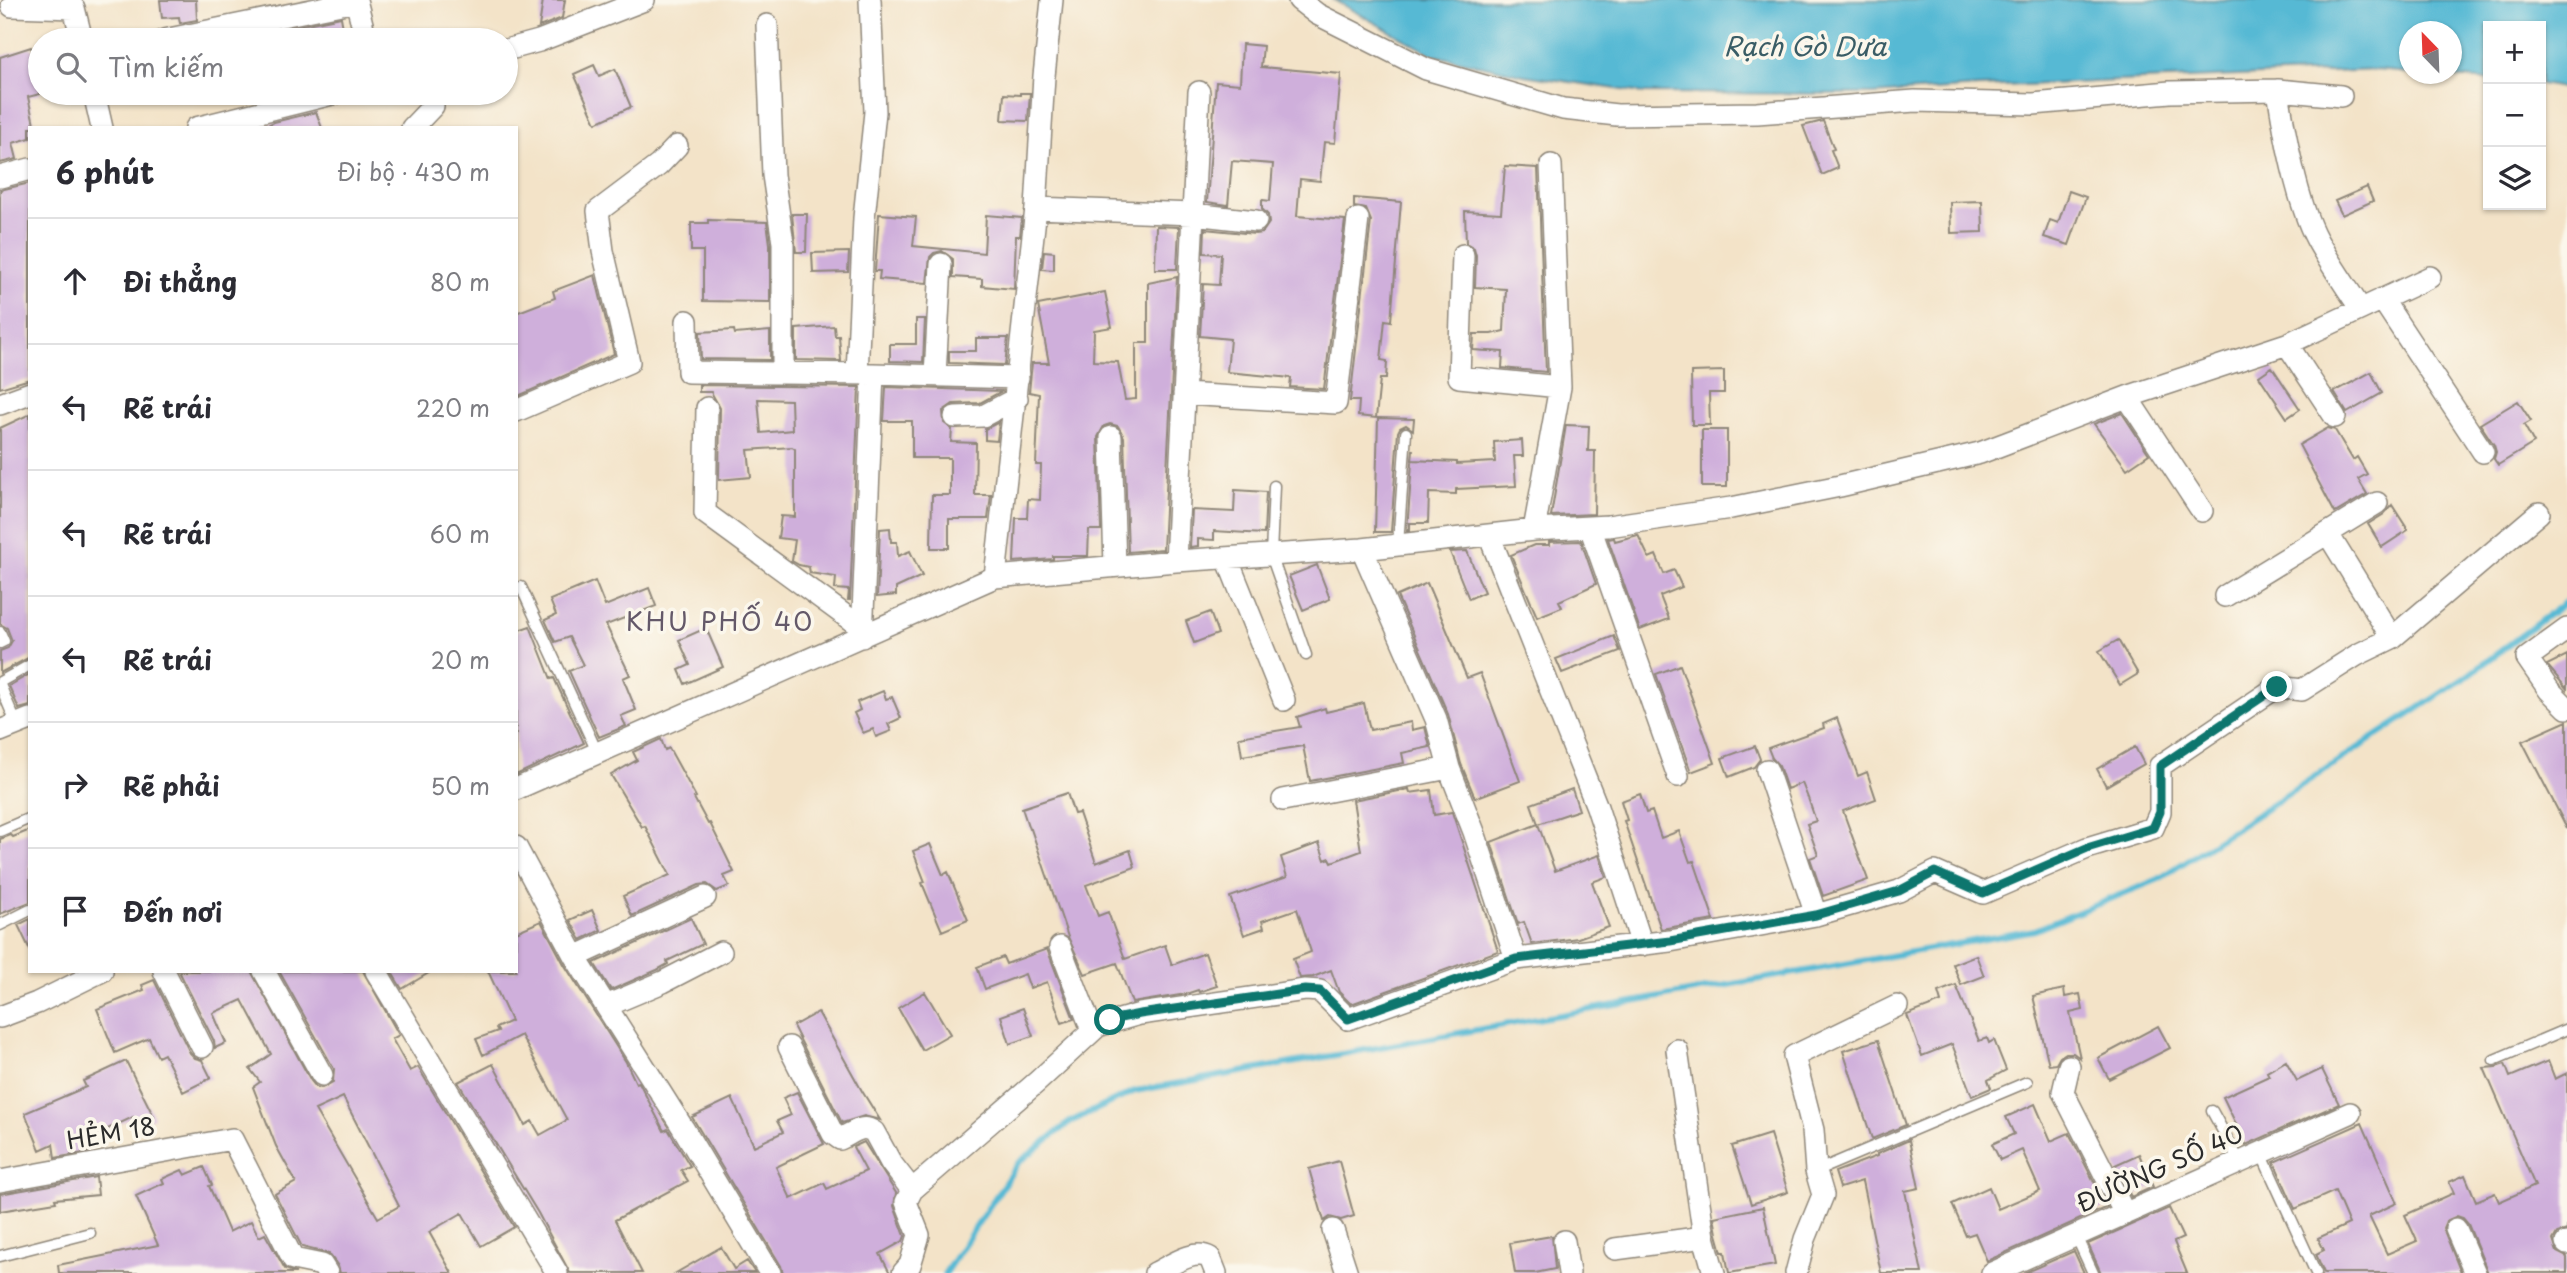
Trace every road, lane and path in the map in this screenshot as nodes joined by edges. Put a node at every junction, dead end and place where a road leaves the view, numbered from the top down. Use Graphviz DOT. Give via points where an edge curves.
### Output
graph roads {
  1 [pos="644,0"];
  2 [pos="870,0"];
  3 [pos="1052,0"];
  4 [pos="1299,0"];
  5 [pos="356,1"];
  6 [pos="12,6"];
  7 [pos="767,25"];
  8 [pos="79,28"];
  9 [pos="223,28"];
  10 [pos="363,28"];
  11 [pos="518,47"];
  12 [pos="2278,90"];
  13 [pos="1199,92"];
  14 [pos="2341,96"];
  15 [pos="97,105"];
  16 [pos="288,105"];
  17 [pos="433,105"];
  18 [pos="102,126"];
  19 [pos="204,126"];
  20 [pos="414,126"];
  21 [pos="677,146"];
  22 [pos="1551,165"];
  23 [pos="28,170"];
  24 [pos="0,177"];
  25 [pos="1036,208"];
  26 [pos="1193,214"];
  27 [pos="1357,219"];
  28 [pos="1256,221"];
  29 [pos="1463,255"];
  30 [pos="941,264"];
  31 [pos="2430,277"];
  32 [pos="2382,299"];
  33 [pos="2360,309"];
  34 [pos="687,321"];
  35 [pos="2287,344"];
  36 [pos="783,373"];
  37 [pos="865,374"];
  38 [pos="935,376"];
  39 [pos="1560,387"];
  40 [pos="1017,388"];
  41 [pos="28,394"];
  42 [pos="1184,394"];
  43 [pos="2127,397"];
  44 [pos="0,404"];
  45 [pos="708,408"];
  46 [pos="518,410"];
  47 [pos="956,417"];
  48 [pos="2335,417"];
  49 [pos="1406,432"];
  50 [pos="1111,437"];
  51 [pos="2483,452"];
  52 [pos="1274,486"];
  53 [pos="2377,503"];
  54 [pos="2202,511"];
  55 [pos="2539,513"];
  56 [pos="1590,527"];
  57 [pos="1534,530"];
  58 [pos="2328,534"];
  59 [pos="1489,535"];
  60 [pos="1398,545"];
  61 [pos="1362,550"];
  62 [pos="1271,555"];
  63 [pos="1227,558"];
  64 [pos="1175,561"];
  65 [pos="1115,566"];
  66 [pos="995,576"];
  67 [pos="518,588"];
  68 [pos="2225,596"];
  69 [pos="2567,629"];
  70 [pos="0,632"];
  71 [pos="862,632"];
  72 [pos="2392,638"];
  73 [pos="0,643"];
  74 [pos="1306,655"];
  75 [pos="28,666"];
  76 [pos="0,684"];
  77 [pos="1284,700"];
  78 [pos="2567,708"];
  79 [pos="16,725"];
  80 [pos="598,754"];
  81 [pos="1449,768"];
  82 [pos="1767,770"];
  83 [pos="1678,776"];
  84 [pos="518,788"];
  85 [pos="1283,800"];
  86 [pos="28,819"];
  87 [pos="0,831"];
  88 [pos="518,851"];
  89 [pos="705,897"];
  90 [pos="28,911"];
  91 [pos="1816,915"];
  92 [pos="0,925"];
  93 [pos="1642,944"];
  94 [pos="1060,947"];
  95 [pos="721,952"];
  96 [pos="575,957"];
  97 [pos="1516,959"];
  98 [pos="98,973"];
  99 [pos="164,973"];
  100 [pos="265,973"];
  101 [pos="377,973"];
  102 [pos="606,1006"];
  103 [pos="1897,1006"];
  104 [pos="0,1017"];
  105 [pos="2567,1029"];
  106 [pos="1092,1030"];
  107 [pos="202,1046"];
  108 [pos="789,1047"];
  109 [pos="1677,1050"];
  110 [pos="2494,1060"];
  111 [pos="2069,1066"];
  112 [pos="322,1075"];
  113 [pos="2027,1082"];
  114 [pos="2211,1111"];
  115 [pos="2350,1113"];
  116 [pos="2261,1153"];
  117 [pos="2240,1162"];
  118 [pos="1816,1171"];
  119 [pos="0,1181"];
  120 [pos="912,1190"];
  121 [pos="2125,1214"];
  122 [pos="2456,1229"];
  123 [pos="1333,1230"];
  124 [pos="90,1233"];
  125 [pos="2076,1236"];
  126 [pos="1704,1237"];
  127 [pos="1564,1241"];
  128 [pos="1615,1249"];
  129 [pos="0,1256"];
  130 [pos="327,1273"];
  131 [pos="557,1273"];
  132 [pos="770,1273"];
  133 [pos="903,1273"];
  134 [pos="1155,1273"];
  135 [pos="1216,1273"];
  136 [pos="1347,1273"];
  137 [pos="1569,1273"];
  138 [pos="1714,1273"];
  139 [pos="1796,1273"];
  140 [pos="1992,1273"];
  141 [pos="2093,1273"];
  142 [pos="2316,1273"];
  143 [pos="2475,1273"];
  1 -- 11 [label="street"];
  2 -- 37 [label="street" via="874,112 864,218"];
  3 -- 25 [label="street"];
  4 -- 12 [label="street" via="1426,69 1563,109 1617,115 1757,113 1915,101 2033,104 2170,92"];
  5 -- 9 [label="street"];
  5 -- 10 [label="street"];
  6 -- 8 [label="street" via="74,8"];
  7 -- 36 [label="street" via="773,175 783,243"];
  12 -- 14 [label="street"];
  12 -- 33 [label="street" via="2283,125 2316,239"];
  13 -- 26 [label="street"];
  15 -- 18 [label="street"];
  16 -- 19 [label="street"];
  17 -- 20 [label="street"];
  21 -- 46 [label="street" via="659,166 598,211 629,362"];
  22 -- 39 [label="street"];
  23 -- 24 [label="street"];
  25 -- 26 [label="street"];
  25 -- 40 [label="street"];
  26 -- 28 [label="street"];
  26 -- 42 [label="street"];
  27 -- 42 [label="street" via="1336,404"];
  29 -- 39 [label="street" via="1459,377"];
  30 -- 38 [label="street"];
  31 -- 32 [label="street"];
  32 -- 33 [label="street"];
  32 -- 51 [label="street"];
  33 -- 35 [label="street"];
  34 -- 36 [label="street" via="688,372"];
  35 -- 43 [label="street"];
  35 -- 48 [label="street"];
  36 -- 37 [label="street"];
  37 -- 38 [label="street"];
  37 -- 71 [label="street"];
  38 -- 40 [label="street"];
  39 -- 57 [label="street"];
  40 -- 47 [label="street" via="983,416"];
  40 -- 66 [label="street"];
  41 -- 44 [label="street"];
  42 -- 64 [label="street"];
  43 -- 54 [label="street"];
  43 -- 56 [label="street" via="1967,456 1731,508"];
  45 -- 71 [label="street" via="705,513"];
  49 -- 60 [label="lane"];
  50 -- 65 [label="street"];
  52 -- 62 [label="lane"];
  53 -- 58 [label="street"];
  55 -- 72 [label="street"];
  56 -- 57 [label="street"];
  56 -- 83 [label="street"];
  57 -- 59 [label="street"];
  58 -- 68 [label="street"];
  58 -- 72 [label="street"];
  59 -- 60 [label="street"];
  59 -- 93 [label="street" via="1597,807"];
  60 -- 61 [label="street"];
  61 -- 62 [label="street"];
  61 -- 81 [label="street" via="1436,719"];
  62 -- 63 [label="street"];
  62 -- 74 [label="lane"];
  63 -- 64 [label="street"];
  63 -- 77 [label="street"];
  64 -- 65 [label="street"];
  65 -- 66 [label="street"];
  66 -- 71 [label="street"];
  67 -- 80 [label="lane"];
  69 -- 78 [label="street" via="2527,658"];
  70 -- 73 [label="lane" via="4,641"];
  71 -- 80 [label="street"];
  72 -- 91 [label="street" via="2302,690 2277,687 2160,766 2160,812 2153,828 2087,848 1983,893 1935,872 1899,891"];
  75 -- 76 [label="lane"];
  76 -- 79 [label="lane"];
  80 -- 84 [label="street"];
  81 -- 85 [label="street"];
  81 -- 97 [label="street"];
  82 -- 91 [label="street"];
  86 -- 87 [label="lane"];
  88 -- 96 [label="street"];
  89 -- 96 [label="street"];
  90 -- 92 [label="lane"];
  91 -- 93 [label="street"];
  93 -- 97 [label="street"];
  94 -- 106 [label="street"];
  95 -- 102 [label="street"];
  96 -- 102 [label="street"];
  97 -- 106 [label="street" via="1348,1019 1320,991 1305,990 1140,1014 1110,1020"];
  98 -- 104 [label="street"];
  99 -- 107 [label="street"];
  100 -- 112 [label="street"];
  101 -- 131 [label="street"];
  102 -- 132 [label="street"];
  103 -- 118 [label="street" via="1794,1056 1813,1130"];
  105 -- 110 [label="lane"];
  106 -- 120 [label="street"];
  108 -- 120 [label="street" via="833,1134 840,1139 870,1129"];
  109 -- 126 [label="street"];
  111 -- 121 [label="street" via="2063,1092"];
  113 -- 118 [label="lane"];
  114 -- 117 [label="lane"];
  115 -- 116 [label="street, ĐƯỜNG SỐ 40"];
  116 -- 117 [label="street, ĐƯỜNG SỐ 40"];
  116 -- 142 [label="lane"];
  117 -- 121 [label="street, ĐƯỜNG SỐ 40"];
  118 -- 139 [label="street" via="1823,1195"];
  119 -- 130 [label="street, HẺM 18" via="232,1139 293,1259 322,1265"];
  120 -- 133 [label="street" via="906,1202 919,1235"];
  121 -- 125 [label="street, ĐƯỜNG SỐ 40"];
  122 -- 143 [label="street"];
  123 -- 136 [label="street"];
  124 -- 129 [label="lane"];
  125 -- 140 [label="street, ĐƯỜNG SỐ 40"];
  125 -- 141 [label="lane"];
  126 -- 128 [label="street"];
  126 -- 138 [label="street"];
  127 -- 137 [label="street"];
  134 -- 135 [label="street" via="1202,1254 1210,1258"];
}
